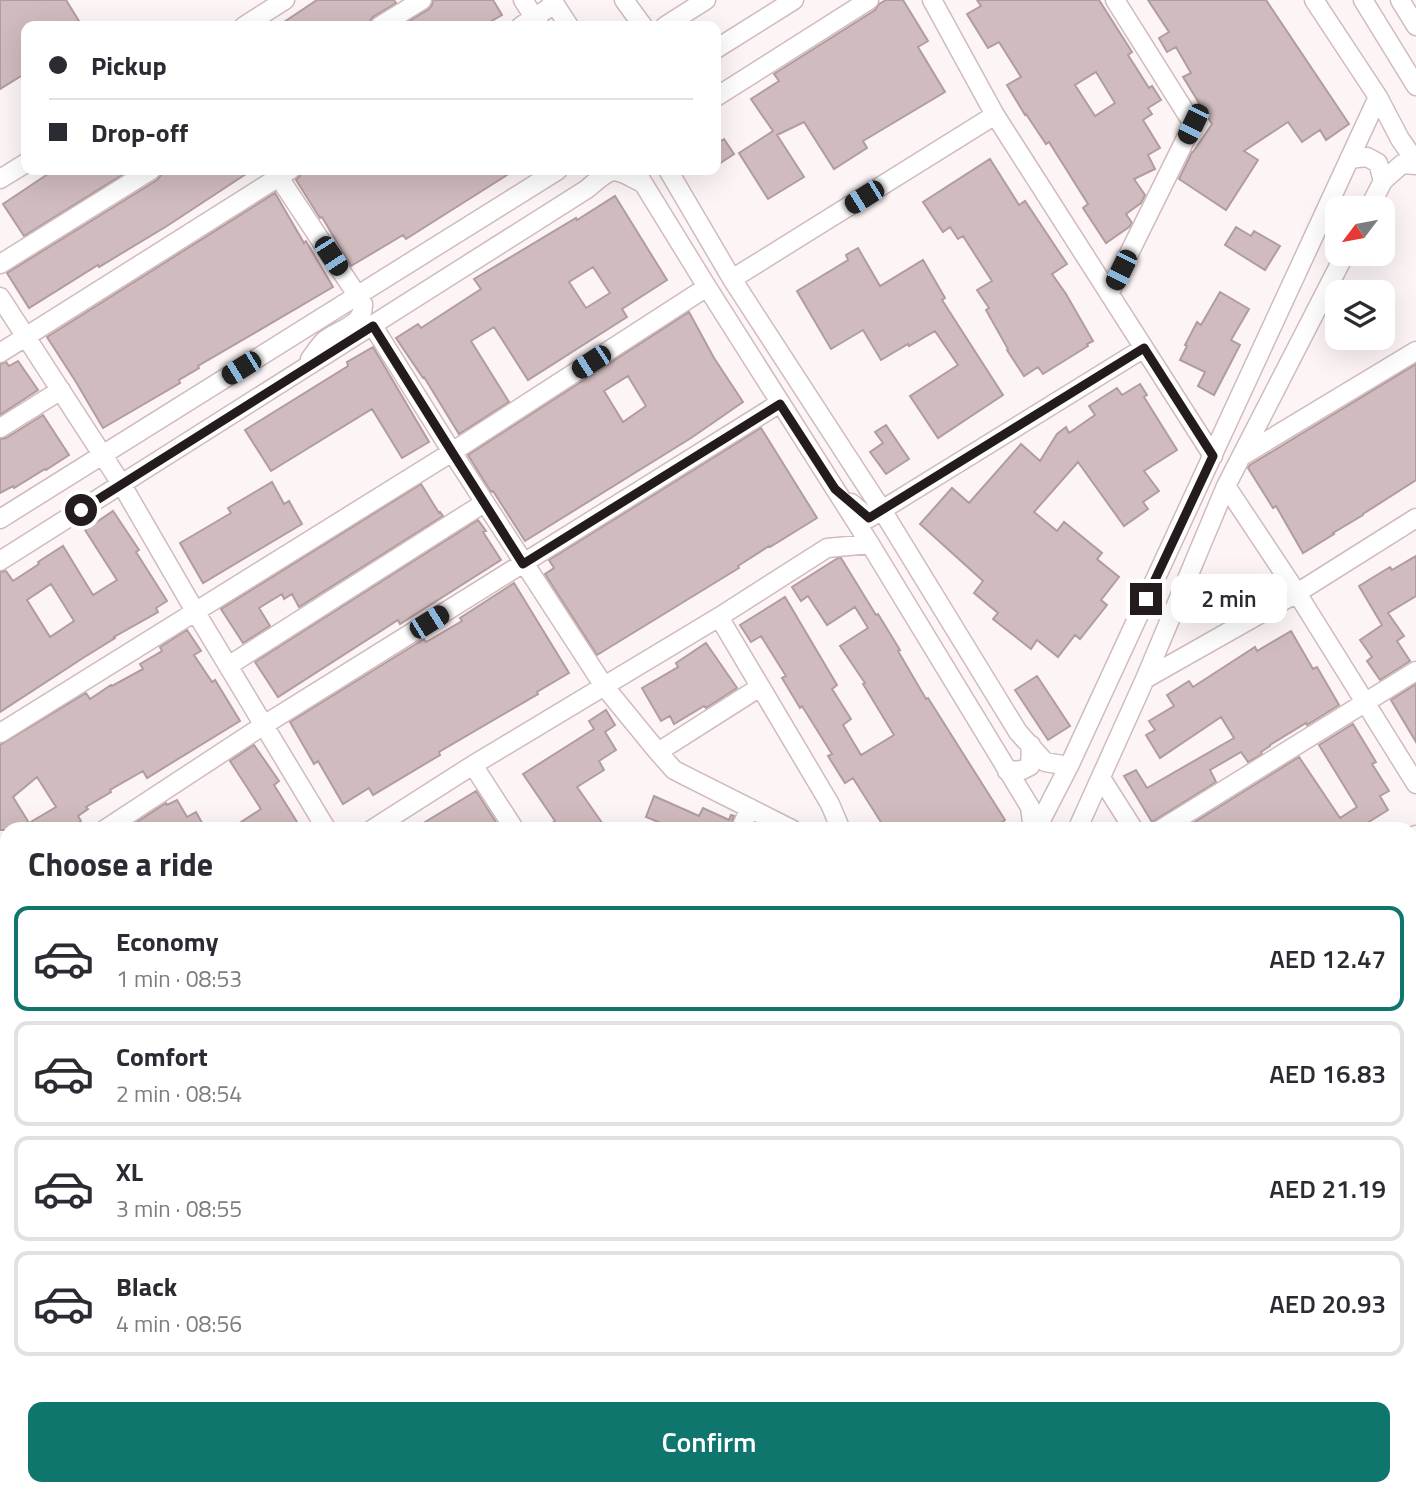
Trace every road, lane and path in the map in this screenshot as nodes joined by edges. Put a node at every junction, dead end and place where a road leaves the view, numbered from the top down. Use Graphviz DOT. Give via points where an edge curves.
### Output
graph roads {
  1 [pos="285,0"];
  2 [pos="422,0"];
  3 [pos="523,0"];
  4 [pos="625,0"];
  5 [pos="706,0"];
  6 [pos="794,0"];
  7 [pos="869,0"];
  8 [pos="932,0"];
  9 [pos="1115,0"];
  10 [pos="1314,0"];
  11 [pos="1363,0"];
  12 [pos="1400,0"];
  13 [pos="553,2"];
  14 [pos="252,21"];
  15 [pos="388,21"];
  16 [pos="531,21"];
  17 [pos="535,21"];
  18 [pos="566,21"];
  19 [pos="640,21"];
  20 [pos="673,21"];
  21 [pos="1416,26"];
  22 [pos="721,46"];
  23 [pos="1416,86"];
  24 [pos="721,94"];
  25 [pos="1378,97"];
  26 [pos="995,115"];
  27 [pos="1349,159"];
  28 [pos="1416,163"];
  29 [pos="21,166"];
  30 [pos="143,175"];
  31 [pos="276,175"];
  32 [pos="283,175"];
  33 [pos="550,175"];
  34 [pos="585,175"];
  35 [pos="604,175"];
  36 [pos="671,175"];
  37 [pos="640,177"];
  38 [pos="0,179"];
  39 [pos="1383,181"];
  40 [pos="587,189"];
  41 [pos="1375,196"];
  42 [pos="0,264"];
  43 [pos="1339,266"];
  44 [pos="732,279"];
  45 [pos="706,288"];
  46 [pos="1109,294"];
  47 [pos="356,296"];
  48 [pos="0,297"];
  49 [pos="373,326"];
  50 [pos="26,337"];
  51 [pos="1144,348"];
  52 [pos="1416,351"];
  53 [pos="0,353"];
  54 [pos="300,371"];
  55 [pos="61,390"];
  56 [pos="780,404"];
  57 [pos="0,428"];
  58 [pos="452,452"];
  59 [pos="103,454"];
  60 [pos="1213,456"];
  61 [pos="1241,457"];
  62 [pos="122,485"];
  63 [pos="1226,486"];
  64 [pos="835,489"];
  65 [pos="484,503"];
  66 [pos="882,510"];
  67 [pos="1416,518"];
  68 [pos="0,519"];
  69 [pos="870,544"];
  70 [pos="0,561"];
  71 [pos="523,564"];
  72 [pos="1297,593"];
  73 [pos="195,611"];
  74 [pos="719,617"];
  75 [pos="228,666"];
  76 [pos="1416,671"];
  77 [pos="1146,678"];
  78 [pos="604,686"];
  79 [pos="760,687"];
  80 [pos="1366,702"];
  81 [pos="264,725"];
  82 [pos="0,733"];
  83 [pos="1031,746"];
  84 [pos="658,752"];
  85 [pos="473,765"];
  86 [pos="1069,766"];
  87 [pos="1007,771"];
  88 [pos="1101,778"];
  89 [pos="1416,784"];
  90 [pos="750,808"];
  91 [pos="116,822"];
  92 [pos="322,822"];
  93 [pos="384,822"];
  94 [pos="510,822"];
  95 [pos="744,822"];
  96 [pos="777,822"];
  97 [pos="838,822"];
  98 [pos="1033,822"];
  99 [pos="1039,822"];
  100 [pos="1081,822"];
  101 [pos="1129,822"];
  102 [pos="1173,822"];
  1 -- 14 [label="street"];
  2 -- 15 [label="street"];
  3 -- 16 [label="street"];
  4 -- 19 [label="street"];
  5 -- 20 [label="street"];
  6 -- 22 [label="street"];
  7 -- 24 [label="street"];
  8 -- 26 [label="street"];
  9 -- 46 [label="street" via="1193,124"];
  10 -- 25 [label="street"];
  11 -- 23 [label="street"];
  12 -- 21 [label="street"];
  13 -- 17 [label="street"];
  13 -- 18 [label="street"];
  25 -- 27 [label="street"];
  25 -- 28 [label="street"];
  26 -- 44 [label="street"];
  26 -- 46 [label="street"];
  27 -- 39 [label="street" via="1367,157 1378,163"];
  27 -- 60 [label="street"];
  28 -- 39 [label="street" via="1402,164"];
  29 -- 38 [label="street"];
  30 -- 42 [label="street"];
  31 -- 50 [label="street"];
  32 -- 47 [label="street"];
  33 -- 47 [label="street"];
  34 -- 40 [label="street"];
  35 -- 40 [label="street"];
  36 -- 44 [label="street"];
  37 -- 45 [label="street"];
  39 -- 41 [label="street"];
  40 -- 49 [label="street"];
  43 -- 61 [label="street"];
  44 -- 66 [label="street"];
  45 -- 56 [label="street"];
  45 -- 58 [label="street"];
  46 -- 51 [label="street"];
  47 -- 54 [label="street" via="363,304 358,320 324,342"];
  47 -- 59 [label="street"];
  48 -- 50 [label="street"];
  49 -- 54 [label="street"];
  49 -- 58 [label="street"];
  50 -- 53 [label="street"];
  50 -- 55 [label="street"];
  51 -- 60 [label="street"];
  51 -- 66 [label="street"];
  52 -- 61 [label="street"];
  54 -- 62 [label="street"];
  55 -- 57 [label="street"];
  55 -- 59 [label="street"];
  56 -- 64 [label="street"];
  56 -- 71 [label="street"];
  58 -- 65 [label="street"];
  58 -- 73 [label="street"];
  59 -- 62 [label="street"];
  59 -- 68 [label="street"];
  60 -- 86 [label="street"];
  61 -- 63 [label="street"];
  62 -- 70 [label="street"];
  62 -- 73 [label="street"];
  63 -- 72 [label="street"];
  63 -- 77 [label="street"];
  64 -- 66 [label="street" via="869,518"];
  64 -- 69 [label="street"];
  65 -- 71 [label="street"];
  65 -- 75 [label="street"];
  66 -- 83 [label="street" via="1018,732"];
  67 -- 72 [label="street"];
  69 -- 74 [label="street" via="827,548"];
  69 -- 87 [label="street"];
  71 -- 78 [label="street"];
  71 -- 81 [label="street"];
  72 -- 77 [label="street"];
  72 -- 80 [label="street"];
  73 -- 75 [label="street"];
  73 -- 82 [label="street"];
  74 -- 78 [label="street"];
  74 -- 79 [label="street"];
  75 -- 81 [label="street"];
  76 -- 80 [label="street"];
  77 -- 88 [label="street"];
  78 -- 84 [label="street"];
  78 -- 85 [label="street"];
  79 -- 84 [label="street"];
  79 -- 97 [label="street"];
  80 -- 89 [label="street"];
  80 -- 102 [label="street"];
  81 -- 91 [label="street"];
  81 -- 92 [label="street"];
  83 -- 86 [label="street" via="1045,762"];
  83 -- 87 [label="street" via="1030,765"];
  84 -- 90 [label="street" via="674,770"];
  85 -- 93 [label="street"];
  85 -- 94 [label="street"];
  86 -- 99 [label="street"];
  87 -- 98 [label="street" via="1030,807"];
  88 -- 100 [label="street"];
  88 -- 101 [label="street"];
  90 -- 95 [label="street"];
  90 -- 96 [label="street"];
}
